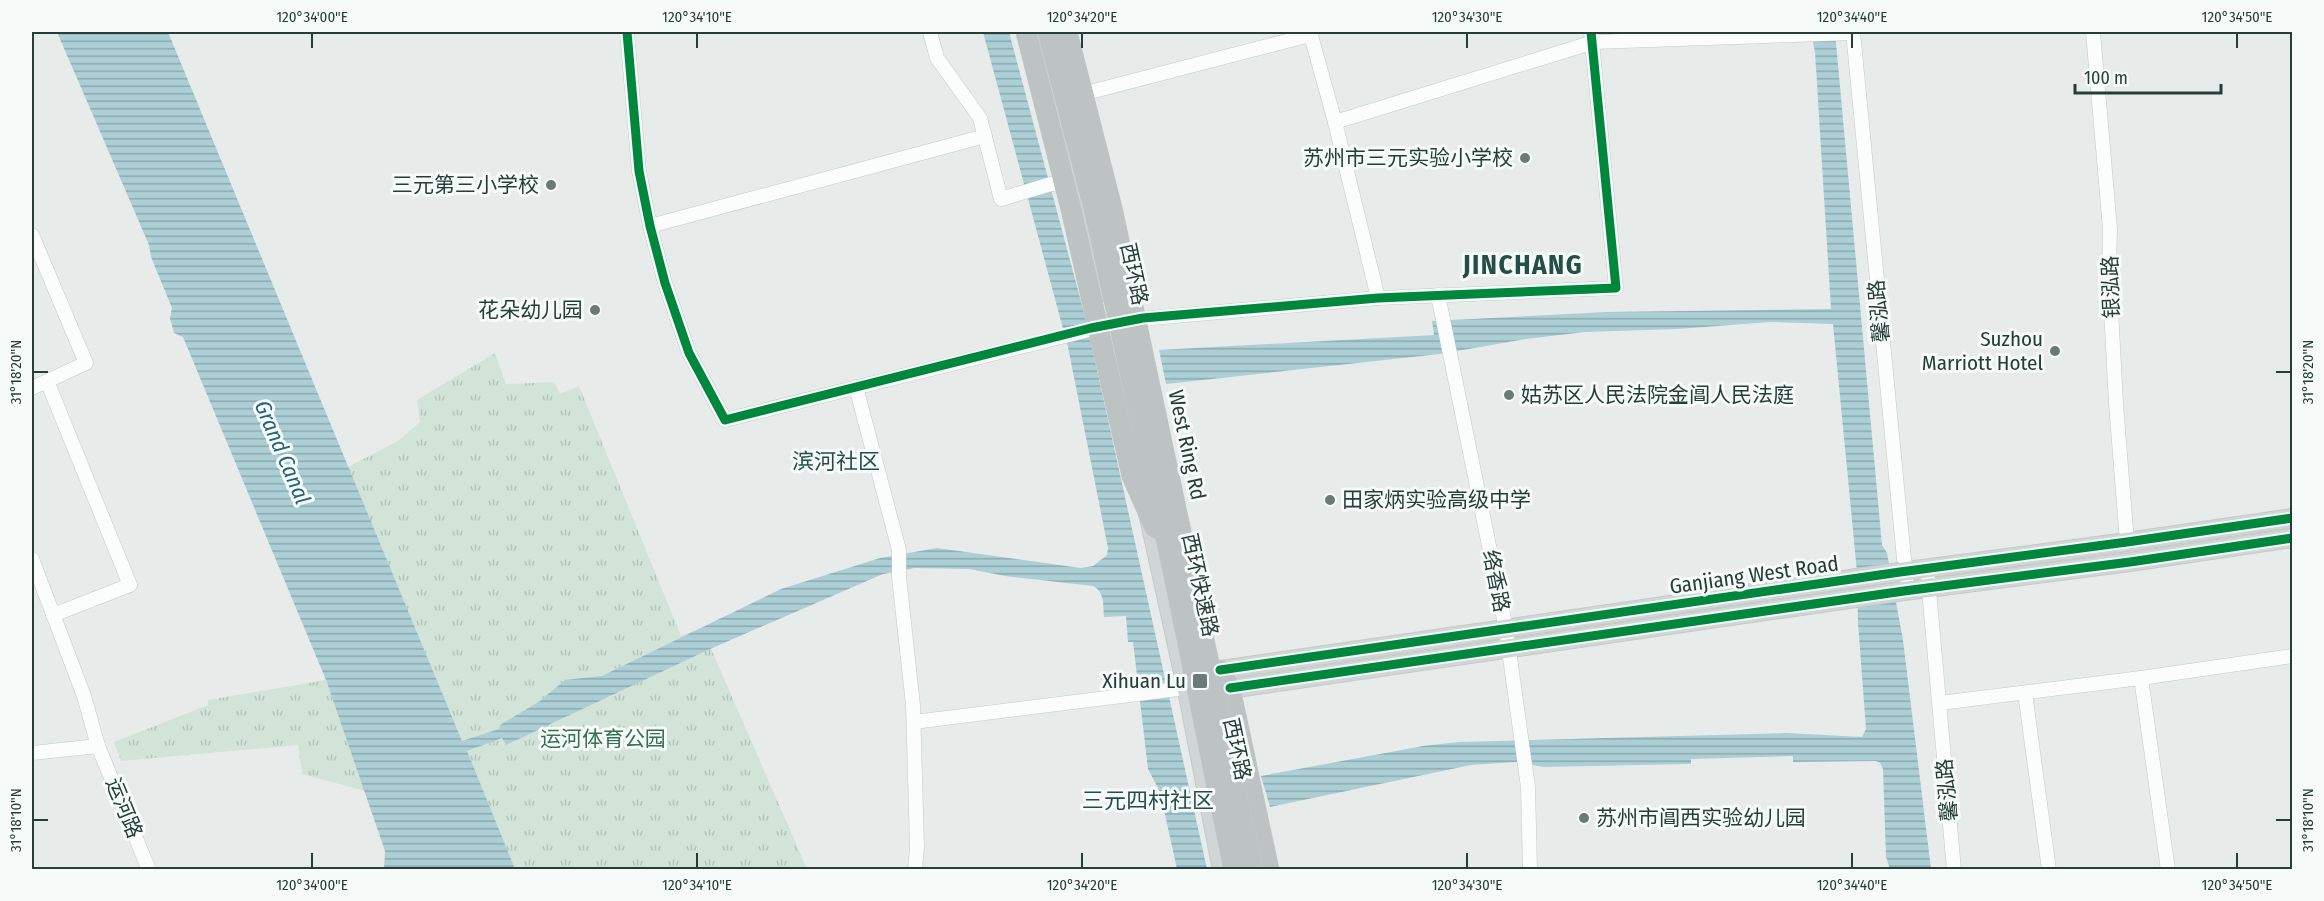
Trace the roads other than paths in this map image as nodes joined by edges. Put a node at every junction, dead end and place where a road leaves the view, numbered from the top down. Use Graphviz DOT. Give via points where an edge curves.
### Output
graph roads {
  1 [pos="627,32"];
  2 [pos="930,32"];
  3 [pos="1026,32"];
  4 [pos="1036,32"];
  5 [pos="1048,32"];
  6 [pos="1067,32"];
  7 [pos="1074,32"];
  8 [pos="2093,32"];
  9 [pos="1310,33"];
  10 [pos="1849,33"];
  11 [pos="1593,37"];
  12 [pos="1090,92"];
  13 [pos="1335,122"];
  14 [pos="985,136"];
  15 [pos="1111,175"];
  16 [pos="1075,183"];
  17 [pos="650,225"];
  18 [pos="32,235"];
  19 [pos="1438,295"];
  20 [pos="1378,297"];
  21 [pos="1143,318"];
  22 [pos="1099,327"];
  23 [pos="47,381"];
  24 [pos="856,387"];
  25 [pos="32,388"];
  26 [pos="1139,471"];
  27 [pos="2292,518"];
  28 [pos="2292,538"];
  29 [pos="2127,542"];
  30 [pos="32,559"];
  31 [pos="1927,568"];
  32 [pos="1173,571"];
  33 [pos="1902,571"];
  34 [pos="1929,587"];
  35 [pos="1906,591"];
  36 [pos="53,615"];
  37 [pos="1601,615"];
  38 [pos="1506,629"];
  39 [pos="1604,634"];
  40 [pos="1508,648"];
  41 [pos="2292,656"];
  42 [pos="2141,678"];
  43 [pos="1217,682"];
  44 [pos="1182,687"];
  45 [pos="2025,693"];
  46 [pos="1940,703"];
  47 [pos="914,722"];
  48 [pos="98,746"];
  49 [pos="32,753"];
  50 [pos="1262,866"];
  51 [pos="149,870"];
  52 [pos="915,870"];
  53 [pos="1222,870"];
  54 [pos="1234,870"];
  55 [pos="1530,870"];
  56 [pos="1954,870"];
  57 [pos="2049,870"];
  58 [pos="2168,870"];
  1 -- 17 [label="street" via="639,171"];
  2 -- 14 [label="street" via="937,58 980,118"];
  3 -- 32 [label="highway, bridge" via="1132,476"];
  4 -- 16 [label="main road, 西环路"];
  5 -- 32 [label="highway, 西环快速路, bridge" via="1095,213"];
  6 -- 50 [label="highway, West Ring Rd, bridge" via="1112,208"];
  7 -- 12 [label="main road, 西环路"];
  8 -- 29 [label="street, 银泓路" via="2110,229 2116,404"];
  9 -- 12 [label="street"];
  9 -- 13 [label="street"];
  10 -- 11 [label="street"];
  10 -- 33 [label="street, 馨泓路"];
  11 -- 13 [label="street"];
  11 -- 19 [label="street" via="1616,288"];
  12 -- 15 [label="main road, 西环路"];
  13 -- 20 [label="street"];
  14 -- 16 [label="street" via="1000,199 1051,184"];
  14 -- 17 [label="street"];
  15 -- 16 [label="street"];
  15 -- 21 [label="main road, 西环路"];
  16 -- 22 [label="main road, 西环路"];
  17 -- 24 [label="street" via="689,353 725,420"];
  18 -- 23 [label="street" via="86,363"];
  19 -- 20 [label="street"];
  19 -- 38 [label="street, 络香路"];
  20 -- 21 [label="street"];
  21 -- 22 [label="street"];
  21 -- 43 [label="main road, 西环路"];
  22 -- 24 [label="street"];
  22 -- 26 [label="main road, 西环路"];
  23 -- 25 [label="street"];
  23 -- 36 [label="street" via="130,585"];
  24 -- 47 [label="street" via="899,550"];
  26 -- 43 [label="main road" via="1172,519"];
  26 -- 44 [label="main road, 西环路"];
  27 -- 29 [label="main road, Ganjiang West Road"];
  28 -- 34 [label="main road, Ganjiang West Road"];
  29 -- 31 [label="main road, Ganjiang West Road"];
  30 -- 36 [label="street, 运河路"];
  31 -- 33 [label="main road, Ganjiang West Road"];
  31 -- 34 [label="street, 馨泓路"];
  32 -- 54 [label="highway, 西环快速路, bridge"];
  33 -- 35 [label="street, 馨泓路"];
  33 -- 37 [label="main road, Ganjiang West Road, bridge"];
  34 -- 35 [label="main road, Ganjiang West Road"];
  34 -- 46 [label="street, 馨泓路"];
  35 -- 39 [label="main road, Ganjiang West Road"];
  36 -- 48 [label="street, 运河路" via="84,696"];
  37 -- 38 [label="main road, Ganjiang West Road"];
  37 -- 39 [label="main road"];
  38 -- 40 [label="street, 络香路"];
  38 -- 43 [label="main road, Ganjiang West Road"];
  39 -- 40 [label="main road, Ganjiang West Road"];
  40 -- 43 [label="main road, Ganjiang West Road"];
  40 -- 55 [label="street, 络香路" via="1528,787"];
  41 -- 42 [label="street"];
  42 -- 45 [label="street"];
  42 -- 58 [label="street"];
  43 -- 44 [label="main road, Ganjiang West Road"];
  43 -- 50 [label="highway"];
  43 -- 50 [label="main road, 西环路"];
  44 -- 47 [label="street"];
  44 -- 53 [label="main road, 西环路"];
  45 -- 46 [label="street"];
  45 -- 57 [label="street"];
  46 -- 56 [label="street, 馨泓路"];
  47 -- 52 [label="street"];
  48 -- 49 [label="street"];
  48 -- 51 [label="street, 运河路"];
}
